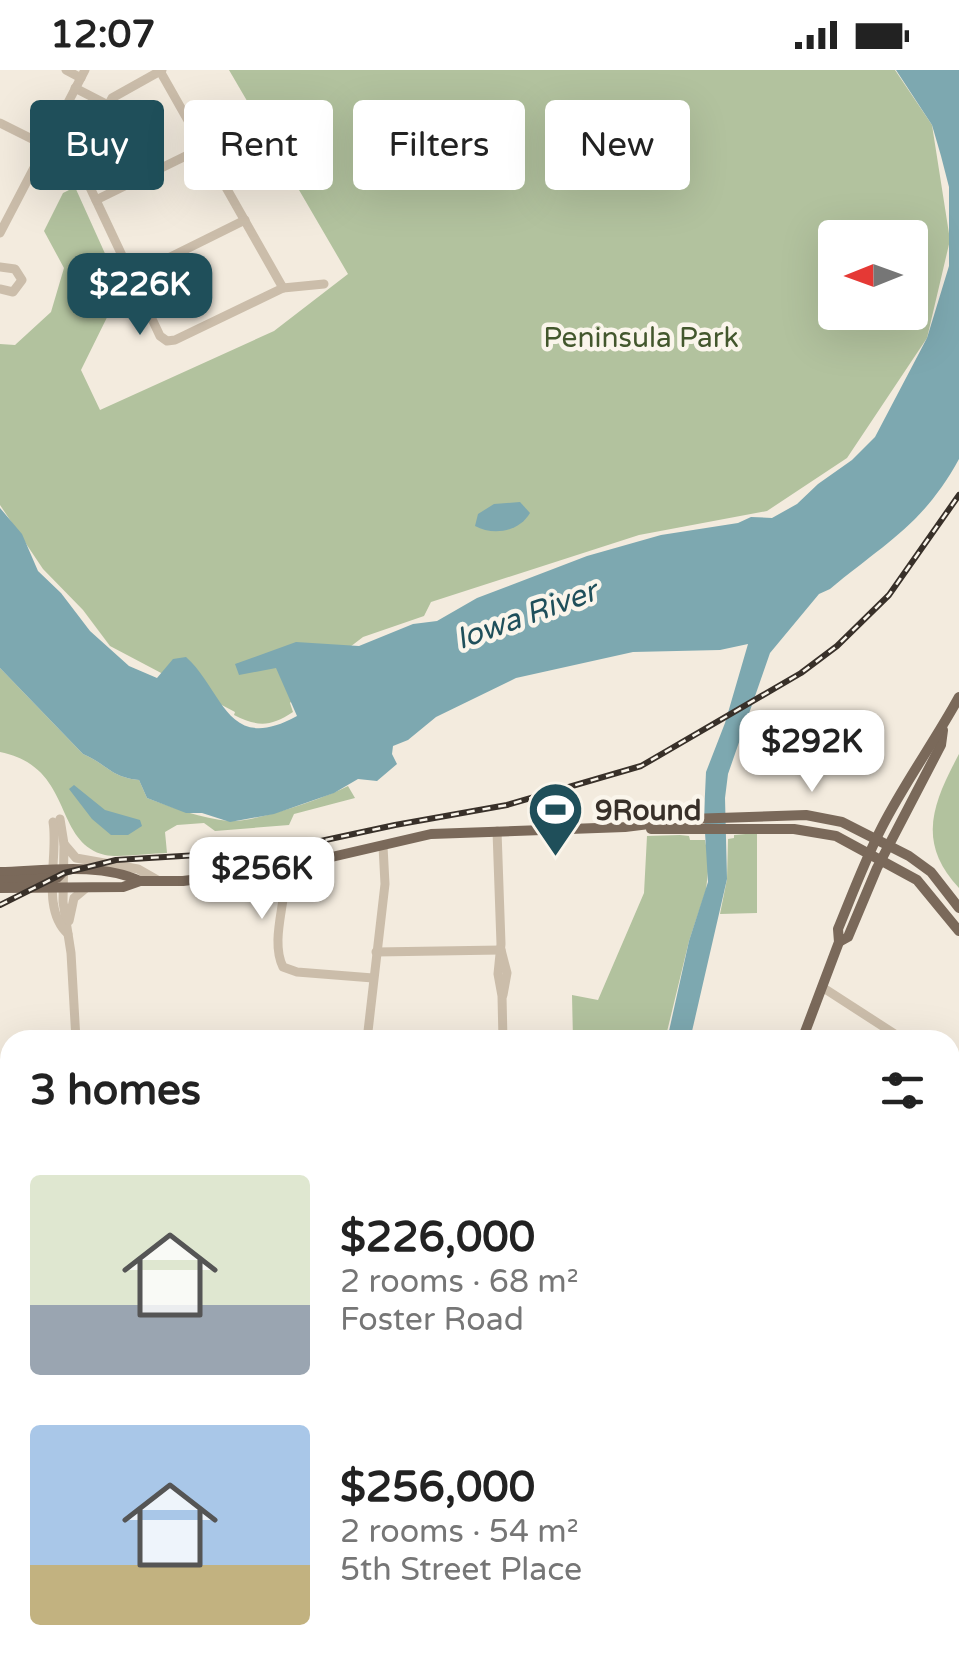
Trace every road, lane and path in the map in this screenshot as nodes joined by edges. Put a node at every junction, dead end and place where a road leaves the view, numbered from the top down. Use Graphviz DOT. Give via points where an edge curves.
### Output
graph roads {
  1 [pos="66,70"];
  2 [pos="161,70"];
  3 [pos="80,79"];
  4 [pos="103,100"];
  5 [pos="111,100"];
  6 [pos="184,112"];
  7 [pos="0,123"];
  8 [pos="30,137"];
  9 [pos="184,158"];
  10 [pos="30,176"];
  11 [pos="91,190"];
  12 [pos="228,190"];
  13 [pos="96,200"];
  14 [pos="245,220"];
  15 [pos="0,233"];
  16 [pos="0,267"];
  17 [pos="132,276"];
  18 [pos="324,284"];
  19 [pos="284,288"];
  20 [pos="0,289"];
  21 [pos="959,698"];
  22 [pos="943,726"];
  23 [pos="734,824"];
  24 [pos="498,831"];
  25 [pos="876,838"];
  26 [pos="64,844"];
  27 [pos="889,845"];
  28 [pos="383,846"];
  29 [pos="869,852"];
  30 [pos="882,858"];
  31 [pos="284,868"];
  32 [pos="0,872"];
  33 [pos="59,879"];
  34 [pos="136,880"];
  35 [pos="159,881"];
  36 [pos="0,884"];
  37 [pos="88,887"];
  38 [pos="959,908"];
  39 [pos="68,929"];
  40 [pos="959,931"];
  41 [pos="839,942"];
  42 [pos="501,950"];
  43 [pos="376,952"];
  44 [pos="373,978"];
  45 [pos="822,987"];
  46 [pos="75,1030"];
  47 [pos="368,1030"];
  48 [pos="503,1030"];
  49 [pos="806,1030"];
  50 [pos="889,1030"];
  1 -- 3 [label="street"];
  2 -- 5 [label="street"];
  2 -- 6 [label="street"];
  3 -- 4 [label="street"];
  7 -- 8 [label="street"];
  9 -- 13 [label="street"];
  10 -- 15 [label="street"];
  11 -- 13 [label="street"];
  12 -- 14 [label="street"];
  13 -- 17 [label="street"];
  14 -- 17 [label="street"];
  14 -- 19 [label="street"];
  16 -- 20 [label="street" via="15,269 22,280 14,292"];
  17 -- 19 [label="street" via="166,341"];
  18 -- 19 [label="street"];
  21 -- 22 [label="main road"];
  22 -- 25 [label="main road"];
  22 -- 27 [label="main road" via="941,744"];
  23 -- 24 [label="main road"];
  23 -- 25 [label="main road" via="817,816"];
  23 -- 29 [label="main road" via="822,832"];
  24 -- 28 [label="main road" via="431,834"];
  24 -- 42 [label="street"];
  25 -- 27 [label="main road"];
  25 -- 29 [label="main road"];
  26 -- 33 [label="street"];
  26 -- 33 [label="street" via="56,820"];
  26 -- 35 [label="street" via="76,858 138,868"];
  27 -- 30 [label="main road"];
  27 -- 38 [label="main road" via="931,872"];
  28 -- 31 [label="main road"];
  28 -- 43 [label="street"];
  29 -- 30 [label="main road"];
  29 -- 41 [label="main road" via="838,929"];
  30 -- 40 [label="main road" via="925,887"];
  30 -- 41 [label="main road" via="848,937"];
  31 -- 35 [label="main road"];
  31 -- 44 [label="street" via="281,963 290,970"];
  32 -- 33 [label="main road"];
  33 -- 34 [label="main road" via="101,871"];
  33 -- 36 [label="main road"];
  33 -- 37 [label="main road"];
  33 -- 39 [label="street" via="60,925"];
  34 -- 35 [label="main road"];
  34 -- 37 [label="main road" via="123,887"];
  37 -- 39 [label="street" via="74,898"];
  39 -- 46 [label="street"];
  41 -- 45 [label="main road"];
  42 -- 43 [label="street"];
  42 -- 48 [label="street"];
  43 -- 44 [label="street"];
  44 -- 47 [label="street"];
  45 -- 49 [label="main road"];
  45 -- 50 [label="street"];
}
